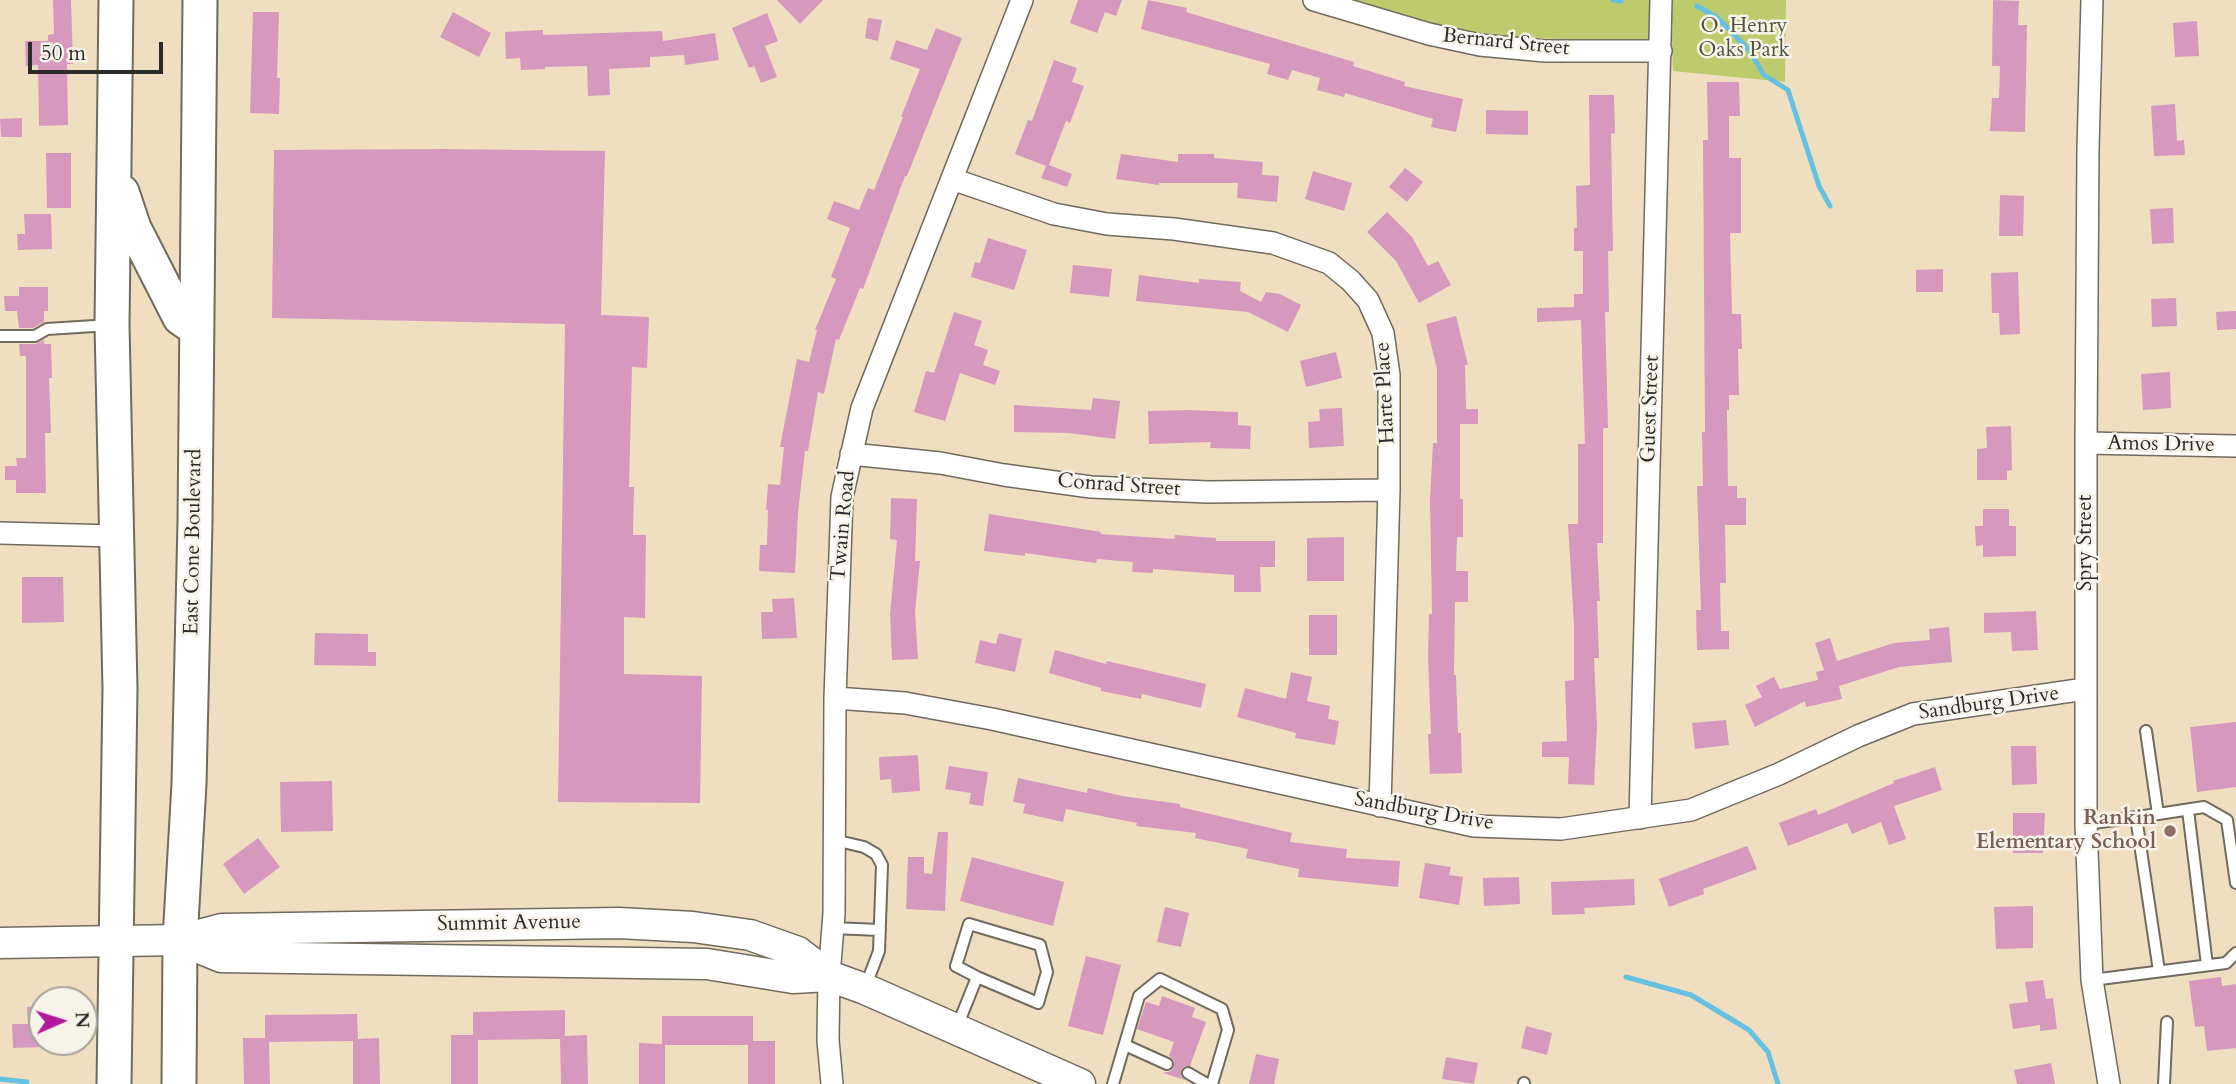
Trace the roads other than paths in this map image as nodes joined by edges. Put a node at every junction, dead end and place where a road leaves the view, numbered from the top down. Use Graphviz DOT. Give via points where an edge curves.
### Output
graph roads {
  1 [pos="116,0"];
  2 [pos="200,0"];
  3 [pos="1022,0"];
  4 [pos="1314,0"];
  5 [pos="1661,0"];
  6 [pos="2092,0"];
  7 [pos="1661,51"];
  8 [pos="114,170"];
  9 [pos="952,179"];
  10 [pos="112,325"];
  11 [pos="196,329"];
  12 [pos="0,336"];
  13 [pos="2086,443"];
  14 [pos="2236,446"];
  15 [pos="852,454"];
  16 [pos="1389,490"];
  17 [pos="0,533"];
  18 [pos="115,536"];
  19 [pos="2085,689"];
  20 [pos="835,698"];
  21 [pos="2146,731"];
  22 [pos="1380,806"];
  23 [pos="2188,810"];
  24 [pos="2158,814"];
  25 [pos="2136,817"];
  26 [pos="1640,818"];
  27 [pos="2086,824"];
  28 [pos="834,840"];
  29 [pos="2236,883"];
  30 [pos="832,928"];
  31 [pos="880,930"];
  32 [pos="180,940"];
  33 [pos="117,941"];
  34 [pos="0,943"];
  35 [pos="2236,953"];
  36 [pos="2207,965"];
  37 [pos="2159,971"];
  38 [pos="829,976"];
  39 [pos="977,976"];
  40 [pos="2092,980"];
  41 [pos="865,989"];
  42 [pos="2167,1022"];
  43 [pos="956,1029"];
  44 [pos="1125,1045"];
  45 [pos="1167,1063"];
  46 [pos="1188,1073"];
  47 [pos="114,1084"];
  48 [pos="179,1084"];
  49 [pos="832,1084"];
  50 [pos="1080,1084"];
  51 [pos="1113,1084"];
  52 [pos="1210,1084"];
  53 [pos="2109,1084"];
  54 [pos="2164,1084"];
  1 -- 8 [label="main road"];
  2 -- 11 [label="main road, East Cone Boulevard"];
  3 -- 9 [label="street, Twain Road"];
  4 -- 7 [label="street, Bernard Street" via="1480,45 1545,51"];
  5 -- 7 [label="street, Guest Street"];
  6 -- 13 [label="street, Spry Street"];
  7 -- 26 [label="street, Guest Street"];
  8 -- 10 [label="main road"];
  8 -- 11 [label="main road" via="134,228 180,318"];
  9 -- 15 [label="street, Twain Road" via="862,408"];
  9 -- 16 [label="street, Harte Place" via="1054,215 1273,243 1329,263 1368,300 1383,333 1389,375"];
  10 -- 12 [label="lane"];
  10 -- 18 [label="main road"];
  11 -- 32 [label="main road, East Cone Boulevard" via="189,784"];
  13 -- 14 [label="street, Amos Drive"];
  13 -- 19 [label="street, Spry Street"];
  15 -- 16 [label="street, Conrad Street" via="1091,486 1208,492"];
  15 -- 20 [label="street, Twain Road" via="842,497"];
  16 -- 22 [label="street, Harte Place"];
  17 -- 18 [label="street"];
  18 -- 33 [label="main road" via="120,689"];
  19 -- 26 [label="street, Sandburg Drive" via="1913,714 1691,810"];
  19 -- 27 [label="street, Spry Street"];
  20 -- 22 [label="street, Sandburg Drive" via="905,703 992,719"];
  20 -- 28 [label="street, Twain Road"];
  21 -- 24 [label="lane"];
  22 -- 26 [label="street, Sandburg Drive" via="1474,826 1561,829"];
  23 -- 24 [label="lane"];
  23 -- 29 [label="lane" via="2204,807 2227,820"];
  23 -- 36 [label="lane"];
  24 -- 25 [label="lane"];
  25 -- 27 [label="lane"];
  25 -- 37 [label="lane"];
  27 -- 40 [label="street, Spry Street"];
  28 -- 30 [label="street, Twain Road"];
  28 -- 31 [label="lane" via="876,853 882,865"];
  30 -- 31 [label="lane"];
  30 -- 38 [label="street, Twain Road"];
  31 -- 41 [label="lane" via="879,951"];
  32 -- 33 [label="main road, Summit Avenue"];
  32 -- 38 [label="main road, Summit Avenue" via="221,957 707,964 793,978"];
  32 -- 38 [label="main road, Summit Avenue" via="222,929 619,923 693,927 750,935 798,952"];
  32 -- 48 [label="main road, East Cone Boulevard"];
  33 -- 34 [label="main road, Summit Avenue"];
  33 -- 47 [label="main road"];
  35 -- 36 [label="lane" via="2226,963"];
  36 -- 37 [label="lane"];
  37 -- 40 [label="lane"];
  38 -- 41 [label="main road, Summit Avenue"];
  38 -- 49 [label="street, Twain Road"];
  39 -- 39 [label="lane" via="956,966 969,924 1040,945 1047,972 1038,1003"];
  39 -- 43 [label="lane"];
  40 -- 53 [label="street, Spry Street"];
  41 -- 43 [label="main road, Summit Avenue"];
  42 -- 54 [label="lane"];
  43 -- 50 [label="main road, Summit Avenue"];
  44 -- 45 [label="lane"];
  44 -- 51 [label="lane"];
  44 -- 52 [label="lane" via="1139,996 1160,979 1222,1009 1228,1030"];
  46 -- 52 [label="lane"];
}
